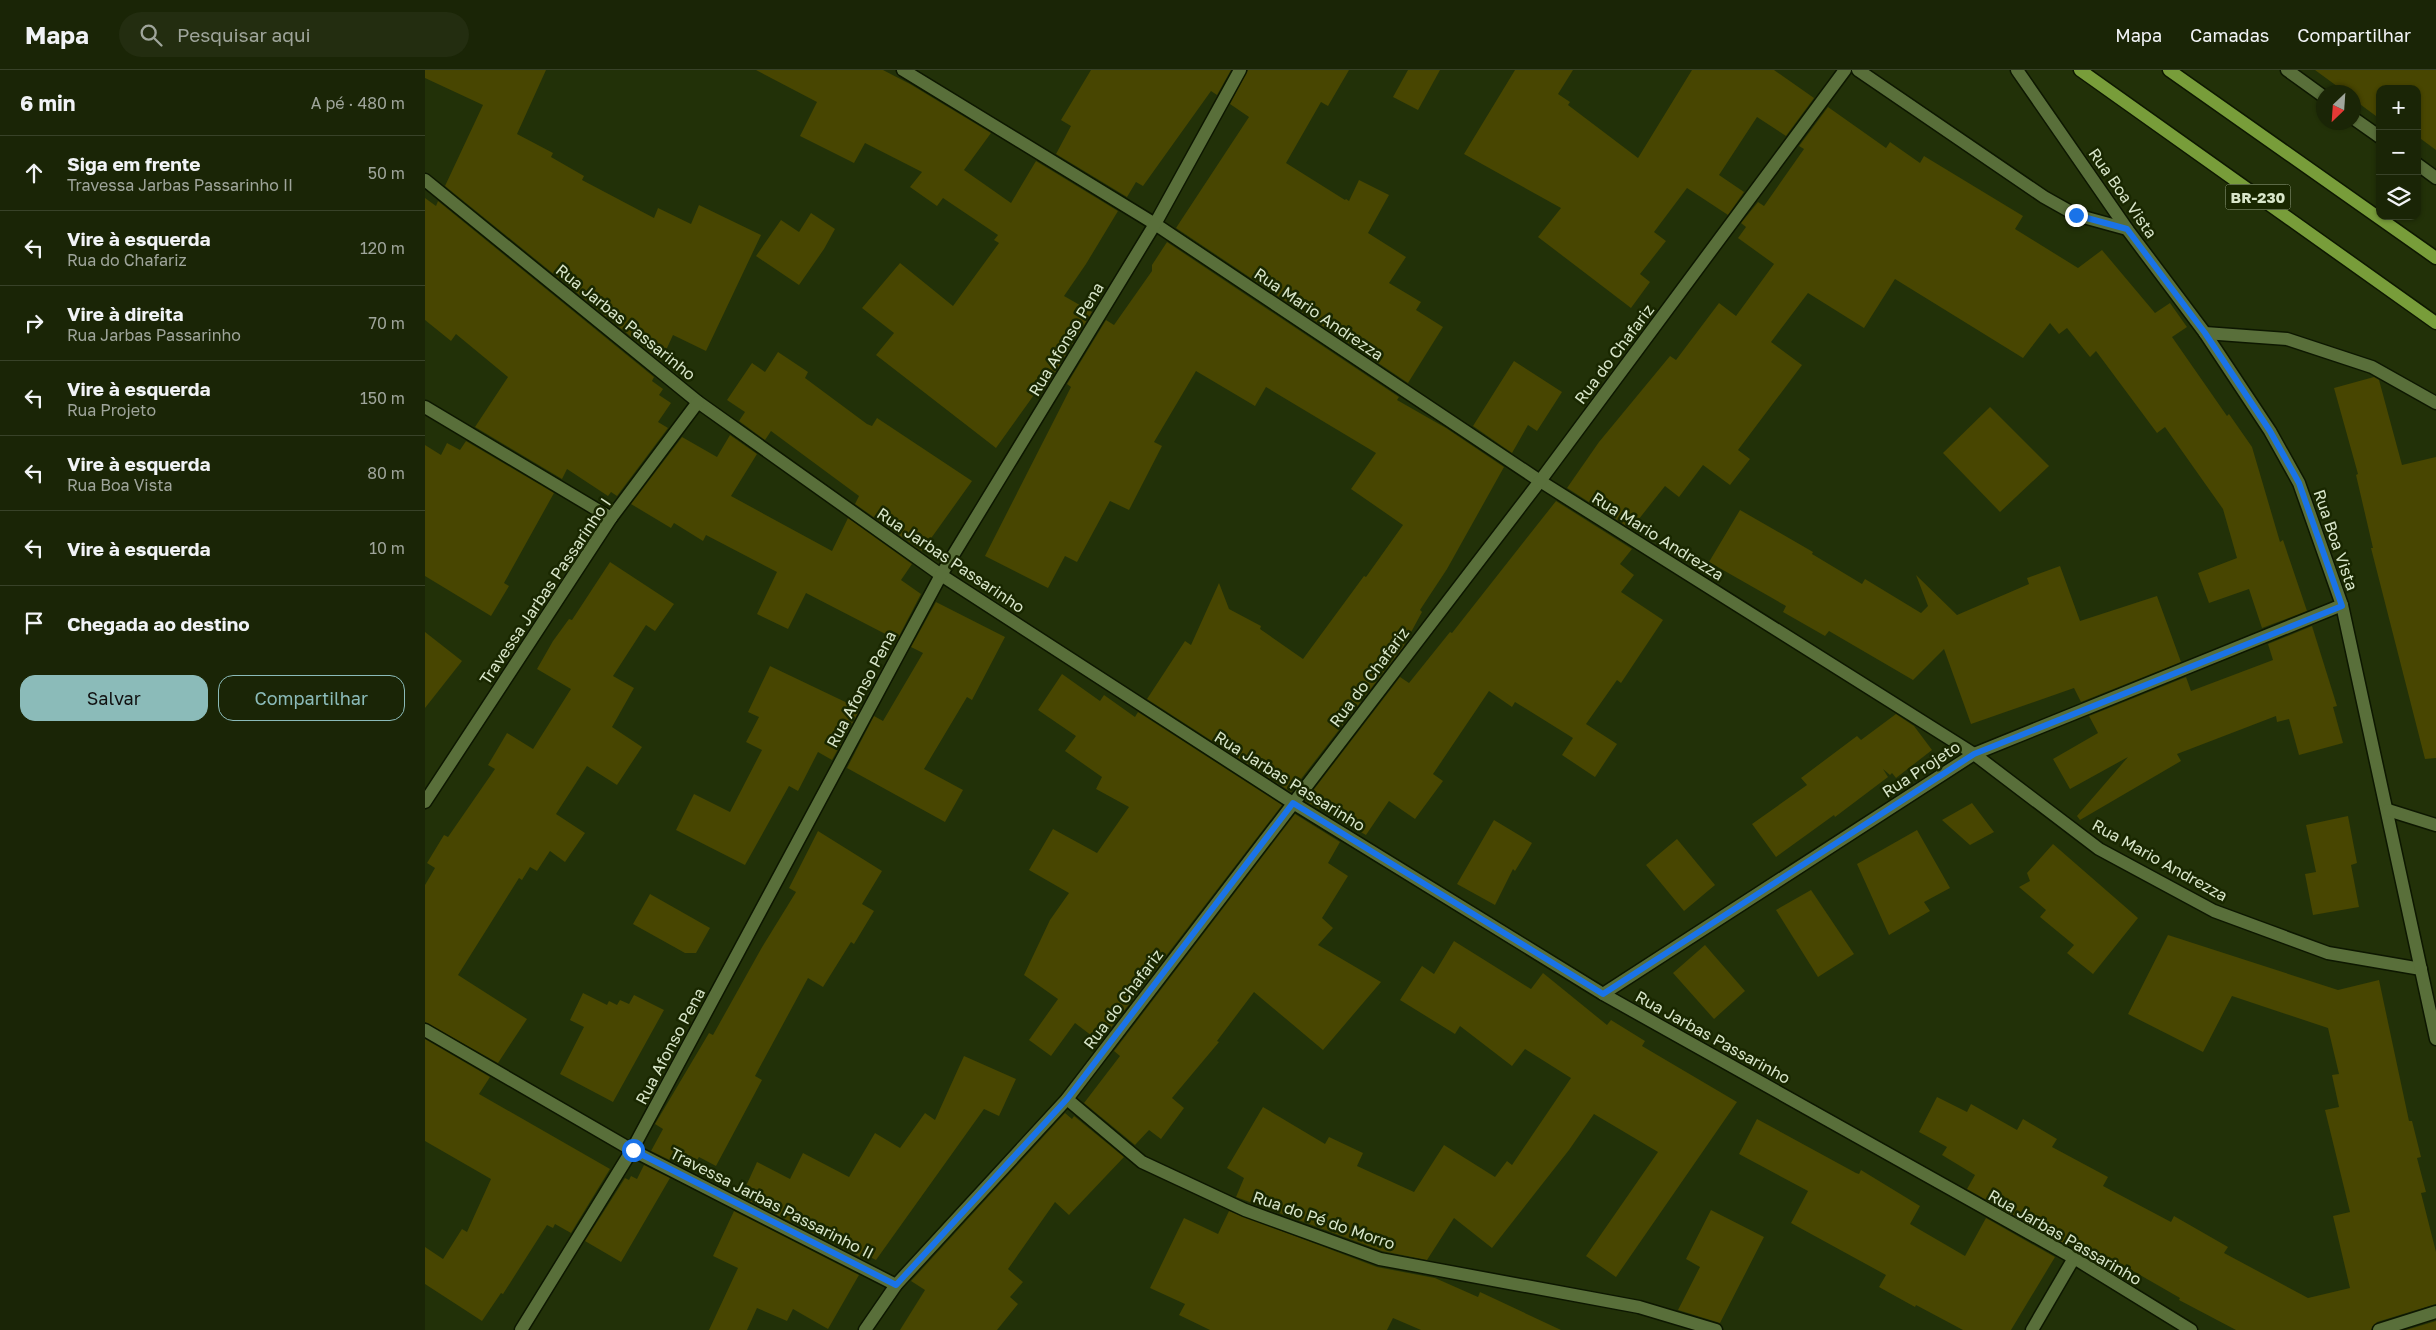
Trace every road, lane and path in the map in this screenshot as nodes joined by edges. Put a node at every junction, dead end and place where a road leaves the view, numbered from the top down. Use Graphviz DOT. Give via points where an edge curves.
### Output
graph roads {
  1 [pos="903,70"];
  2 [pos="1240,70"];
  3 [pos="1845,70"];
  4 [pos="1858,70"];
  5 [pos="2017,70"];
  6 [pos="2080,70"];
  7 [pos="2169,70"];
  8 [pos="2287,70"];
  9 [pos="2316,91"];
  10 [pos="2361,124"];
  11 [pos="2376,134"];
  12 [pos="2421,167"];
  13 [pos="2436,178"];
  14 [pos="425,180"];
  15 [pos="1155,224"];
  16 [pos="2127,229"];
  17 [pos="2436,258"];
  18 [pos="2436,323"];
  19 [pos="2205,333"];
  20 [pos="698,402"];
  21 [pos="2436,403"];
  22 [pos="425,407"];
  23 [pos="1540,481"];
  24 [pos="611,518"];
  25 [pos="941,575"];
  26 [pos="2342,606"];
  27 [pos="1974,754"];
  28 [pos="425,802"];
  29 [pos="1293,803"];
  30 [pos="2388,810"];
  31 [pos="2436,825"];
  32 [pos="2421,970"];
  33 [pos="1603,994"];
  34 [pos="425,1030"];
  35 [pos="2436,1039"];
  36 [pos="1067,1099"];
  37 [pos="633,1150"];
  38 [pos="2074,1258"];
  39 [pos="896,1285"];
  40 [pos="2436,1312"];
  41 [pos="521,1330"];
  42 [pos="865,1330"];
  43 [pos="1716,1330"];
  44 [pos="2032,1330"];
  45 [pos="2191,1330"];
  46 [pos="2379,1330"];
  1 -- 15 [label="street, Rua Mario Andrezza"];
  2 -- 15 [label="street, Rua Afonso Pena"];
  3 -- 23 [label="street, Rua do Chafariz"];
  4 -- 16 [label="street" via="2044,197 2076,215"];
  5 -- 16 [label="street, Rua Boa Vista"];
  6 -- 18 [label="main road, BR-230"];
  7 -- 17 [label="main road, BR-230"];
  8 -- 9 [label="street"];
  10 -- 11 [label="street"];
  12 -- 13 [label="street"];
  14 -- 20 [label="street, Rua Jarbas Passarinho"];
  15 -- 23 [label="street, Rua Mario Andrezza"];
  15 -- 25 [label="street, Rua Afonso Pena"];
  16 -- 19 [label="street, Rua Boa Vista"];
  19 -- 21 [label="street" via="2287,339 2373,367"];
  19 -- 26 [label="street, Rua Boa Vista" via="2270,431 2299,483"];
  20 -- 24 [label="street, Travessa Jarbas Passarinho I"];
  20 -- 25 [label="street, Rua Jarbas Passarinho"];
  22 -- 24 [label="street"];
  23 -- 27 [label="street, Rua Mario Andrezza"];
  23 -- 29 [label="street, Rua do Chafariz"];
  24 -- 28 [label="street, Travessa Jarbas Passarinho I"];
  25 -- 29 [label="street, Rua Jarbas Passarinho"];
  25 -- 37 [label="street, Rua Afonso Pena"];
  26 -- 27 [label="street, Rua Projeto"];
  26 -- 30 [label="street, Rua Boa Vista"];
  27 -- 32 [label="street, Rua Mario Andrezza" via="2099,849 2213,911 2328,953"];
  27 -- 33 [label="street, Rua Projeto"];
  29 -- 33 [label="street, Rua Jarbas Passarinho"];
  29 -- 36 [label="street, Rua do Chafariz"];
  30 -- 31 [label="street"];
  30 -- 32 [label="street, Rua Boa Vista"];
  32 -- 35 [label="street, Rua Boa Vista"];
  33 -- 38 [label="street, Rua Jarbas Passarinho"];
  34 -- 37 [label="street, Travessa Jarbas Passarinho II"];
  36 -- 39 [label="street, Rua do Chafariz"];
  36 -- 43 [label="street, Rua do Pé do Morro" via="1142,1162 1245,1210 1380,1259 1639,1307"];
  37 -- 39 [label="street, Travessa Jarbas Passarinho II"];
  37 -- 41 [label="street, Rua Afonso Pena"];
  38 -- 44 [label="street"];
  38 -- 45 [label="street, Rua Jarbas Passarinho"];
  39 -- 42 [label="street, Rua do Chafariz"];
  40 -- 46 [label="street"];
}
